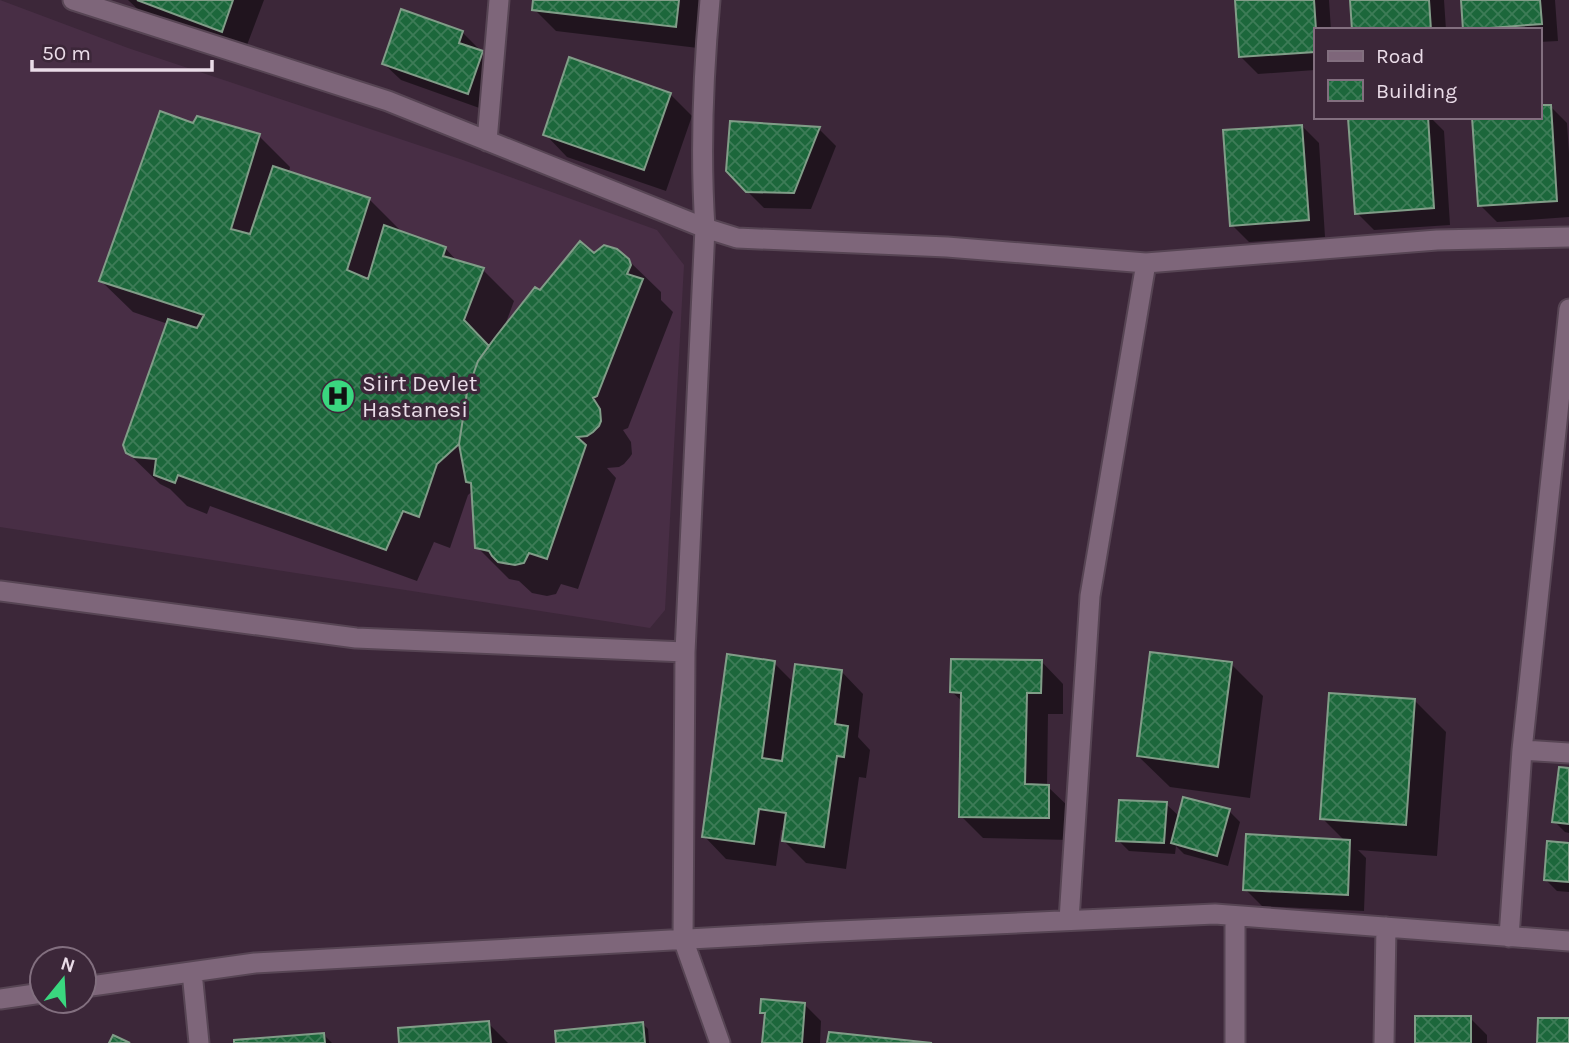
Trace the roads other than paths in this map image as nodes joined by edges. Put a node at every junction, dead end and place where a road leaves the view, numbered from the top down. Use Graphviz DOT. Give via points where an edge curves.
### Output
graph roads {
  1 [pos="73,0"];
  2 [pos="499,0"];
  3 [pos="710,0"];
  4 [pos="487,141"];
  5 [pos="705,228"];
  6 [pos="1569,237"];
  7 [pos="1146,263"];
  8 [pos="1569,309"];
  9 [pos="0,591"];
  10 [pos="685,652"];
  11 [pos="1522,750"];
  12 [pos="1569,752"];
  13 [pos="1235,916"];
  14 [pos="1069,920"];
  15 [pos="1386,927"];
  16 [pos="1509,937"];
  17 [pos="683,939"];
  18 [pos="1569,941"];
  19 [pos="192,972"];
  20 [pos="98,985"];
  21 [pos="28,995"];
  22 [pos="0,999"];
  23 [pos="199,1043"];
  24 [pos="720,1043"];
  25 [pos="1235,1043"];
  26 [pos="1384,1043"];
  1 -- 4 [label="street" via="388,101"];
  2 -- 4 [label="street"];
  3 -- 5 [label="street" via="702,177"];
  4 -- 5 [label="street"];
  5 -- 7 [label="street" via="737,238 947,247"];
  5 -- 10 [label="street"];
  6 -- 7 [label="street" via="1437,240"];
  7 -- 14 [label="street" via="1090,596"];
  8 -- 11 [label="street"];
  9 -- 10 [label="street" via="356,638"];
  10 -- 17 [label="street"];
  11 -- 12 [label="street"];
  11 -- 16 [label="street"];
  13 -- 14 [label="street"];
  13 -- 15 [label="street"];
  13 -- 25 [label="street"];
  14 -- 17 [label="street"];
  15 -- 16 [label="street"];
  15 -- 26 [label="street"];
  16 -- 18 [label="street"];
  17 -- 19 [label="street" via="254,963"];
  17 -- 24 [label="street"];
  19 -- 20 [label="street"];
  19 -- 23 [label="street"];
  21 -- 22 [label="street"];
}
